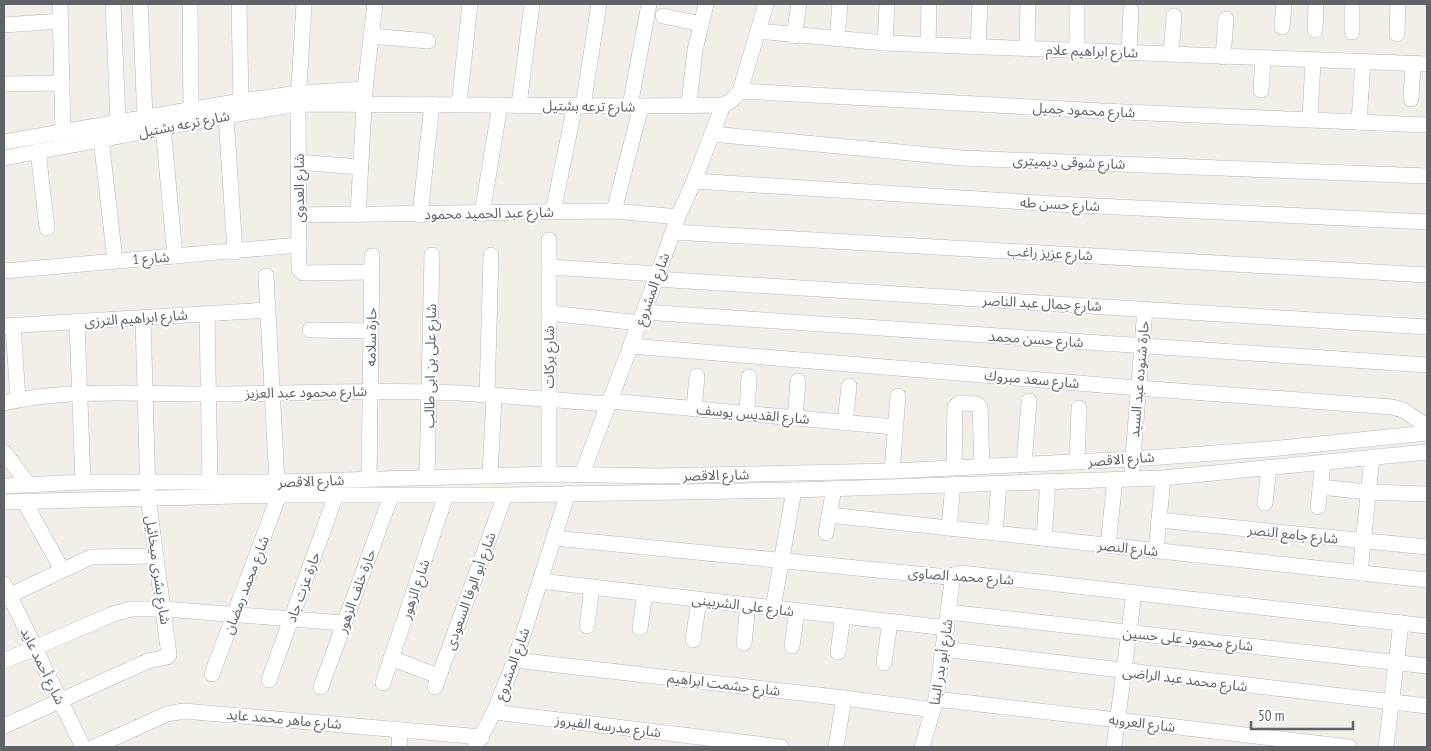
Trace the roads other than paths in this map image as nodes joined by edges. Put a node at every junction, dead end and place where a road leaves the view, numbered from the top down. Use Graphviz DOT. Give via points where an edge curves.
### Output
graph roads {
  1 [pos="60,4"];
  2 [pos="113,4"];
  3 [pos="140,4"];
  4 [pos="190,4"];
  5 [pos="239,4"];
  6 [pos="304,4"];
  7 [pos="375,4"];
  8 [pos="470,4"];
  9 [pos="532,4"];
  10 [pos="599,4"];
  11 [pos="649,4"];
  12 [pos="706,4"];
  13 [pos="766,4"];
  14 [pos="799,4"];
  15 [pos="840,4"];
  16 [pos="980,4"];
  17 [pos="1284,4"];
  18 [pos="1316,4"];
  19 [pos="1352,4"];
  20 [pos="1398,4"];
  21 [pos="888,5"];
  22 [pos="929,5"];
  23 [pos="1077,5"];
  24 [pos="1028,6"];
  25 [pos="1131,10"];
  26 [pos="663,16"];
  27 [pos="1174,16"];
  28 [pos="1226,19"];
  29 [pos="61,21"];
  30 [pos="701,24"];
  31 [pos="4,25"];
  32 [pos="1282,27"];
  33 [pos="1315,30"];
  34 [pos="758,31"];
  35 [pos="1352,32"];
  36 [pos="1397,34"];
  37 [pos="371,36"];
  38 [pos="794,36"];
  39 [pos="837,39"];
  40 [pos="428,41"];
  41 [pos="885,43"];
  42 [pos="928,44"];
  43 [pos="978,46"];
  44 [pos="1027,48"];
  45 [pos="1077,50"];
  46 [pos="1129,52"];
  47 [pos="1172,54"];
  48 [pos="1224,57"];
  49 [pos="1263,58"];
  50 [pos="1313,60"];
  51 [pos="1363,62"];
  52 [pos="1420,64"];
  53 [pos="62,83"];
  54 [pos="4,84"];
  55 [pos="365,89"];
  56 [pos="1261,90"];
  57 [pos="740,91"];
  58 [pos="298,98"];
  59 [pos="1411,99"];
  60 [pos="241,100"];
  61 [pos="365,104"];
  62 [pos="432,104"];
  63 [pos="459,104"];
  64 [pos="689,104"];
  65 [pos="500,105"];
  66 [pos="519,105"];
  67 [pos="723,105"];
  68 [pos="579,106"];
  69 [pos="636,106"];
  70 [pos="191,109"];
  71 [pos="226,116"];
  72 [pos="145,118"];
  73 [pos="1310,120"];
  74 [pos="118,122"];
  75 [pos="1359,122"];
  76 [pos="1427,125"];
  77 [pos="163,128"];
  78 [pos="63,132"];
  79 [pos="712,134"];
  80 [pos="100,140"];
  81 [pos="4,142"];
  82 [pos="38,151"];
  83 [pos="4,158"];
  84 [pos="298,162"];
  85 [pos="360,168"];
  86 [pos="1427,176"];
  87 [pos="694,181"];
  88 [pos="614,211"];
  89 [pos="554,212"];
  90 [pos="482,214"];
  91 [pos="299,215"];
  92 [pos="358,215"];
  93 [pos="420,215"];
  94 [pos="678,217"];
  95 [pos="1427,222"];
  96 [pos="47,228"];
  97 [pos="673,232"];
  98 [pos="549,240"];
  99 [pos="299,246"];
  100 [pos="235,252"];
  101 [pos="432,255"];
  102 [pos="491,255"];
  103 [pos="175,256"];
  104 [pos="372,256"];
  105 [pos="115,260"];
  106 [pos="549,267"];
  107 [pos="4,271"];
  108 [pos="372,272"];
  109 [pos="1427,275"];
  110 [pos="266,276"];
  111 [pos="657,277"];
  112 [pos="1145,309"];
  113 [pos="268,310"];
  114 [pos="549,313"];
  115 [pos="207,314"];
  116 [pos="143,318"];
  117 [pos="642,318"];
  118 [pos="77,322"];
  119 [pos="8,326"];
  120 [pos="1427,326"];
  121 [pos="310,330"];
  122 [pos="371,331"];
  123 [pos="631,346"];
  124 [pos="1142,346"];
  125 [pos="1427,365"];
  126 [pos="697,376"];
  127 [pos="749,377"];
  128 [pos="798,381"];
  129 [pos="849,386"];
  130 [pos="1138,388"];
  131 [pos="370,391"];
  132 [pos="429,392"];
  133 [pos="272,393"];
  134 [pos="80,394"];
  135 [pos="145,394"];
  136 [pos="208,394"];
  137 [pos="490,395"];
  138 [pos="898,396"];
  139 [pos="549,400"];
  140 [pos="11,401"];
  141 [pos="1029,401"];
  142 [pos="609,403"];
  143 [pos="1079,408"];
  144 [pos="694,409"];
  145 [pos="747,413"];
  146 [pos="796,418"];
  147 [pos="845,422"];
  148 [pos="1427,426"];
  149 [pos="895,427"];
  150 [pos="1427,433"];
  151 [pos="4,452"];
  152 [pos="1427,452"];
  153 [pos="1372,457"];
  154 [pos="1133,459"];
  155 [pos="1078,462"];
  156 [pos="1323,462"];
  157 [pos="1024,465"];
  158 [pos="982,467"];
  159 [pos="954,468"];
  160 [pos="1269,468"];
  161 [pos="892,471"];
  162 [pos="549,474"];
  163 [pos="582,474"];
  164 [pos="490,476"];
  165 [pos="427,477"];
  166 [pos="1131,478"];
  167 [pos="1164,478"];
  168 [pos="369,479"];
  169 [pos="1115,479"];
  170 [pos="1048,481"];
  171 [pos="83,482"];
  172 [pos="147,482"];
  173 [pos="210,482"];
  174 [pos="999,483"];
  175 [pos="953,484"];
  176 [pos="29,485"];
  177 [pos="4,486"];
  178 [pos="1320,487"];
  179 [pos="834,488"];
  180 [pos="278,489"];
  181 [pos="794,490"];
  182 [pos="1368,492"];
  183 [pos="568,493"];
  184 [pos="1427,494"];
  185 [pos="336,495"];
  186 [pos="446,495"];
  187 [pos="505,495"];
  188 [pos="391,496"];
  189 [pos="148,497"];
  190 [pos="24,501"];
  191 [pos="4,502"];
  192 [pos="1265,503"];
  193 [pos="1318,507"];
  194 [pos="829,515"];
  195 [pos="1159,520"];
  196 [pos="949,528"];
  197 [pos="826,533"];
  198 [pos="995,533"];
  199 [pos="554,538"];
  200 [pos="1044,538"];
  201 [pos="1363,541"];
  202 [pos="1108,545"];
  203 [pos="1427,548"];
  204 [pos="1156,551"];
  205 [pos="156,556"];
  206 [pos="782,561"];
  207 [pos="62,570"];
  208 [pos="1360,573"];
  209 [pos="953,575"];
  210 [pos="1427,580"];
  211 [pos="540,582"];
  212 [pos="592,587"];
  213 [pos="6,592"];
  214 [pos="1134,593"];
  215 [pos="645,594"];
  216 [pos="699,600"];
  217 [pos="748,606"];
  218 [pos="773,608"];
  219 [pos="164,609"];
  220 [pos="797,611"];
  221 [pos="948,612"];
  222 [pos="234,614"];
  223 [pos="843,616"];
  224 [pos="291,619"];
  225 [pos="890,622"];
  226 [pos="344,623"];
  227 [pos="1401,623"];
  228 [pos="587,626"];
  229 [pos="1427,626"];
  230 [pos="640,628"];
  231 [pos="947,628"];
  232 [pos="1128,632"];
  233 [pos="694,640"];
  234 [pos="744,643"];
  235 [pos="792,646"];
  236 [pos="34,648"];
  237 [pos="944,649"];
  238 [pos="838,652"];
  239 [pos="391,658"];
  240 [pos="515,660"];
  241 [pos="4,662"];
  242 [pos="1396,662"];
  243 [pos="884,663"];
  244 [pos="1427,666"];
  245 [pos="1124,672"];
  246 [pos="212,674"];
  247 [pos="269,680"];
  248 [pos="383,683"];
  249 [pos="321,687"];
  250 [pos="844,698"];
  251 [pos="60,700"];
  252 [pos="1391,702"];
  253 [pos="934,705"];
  254 [pos="1427,706"];
  255 [pos="494,712"];
  256 [pos="1117,720"];
  257 [pos="4,726"];
  258 [pos="400,730"];
  259 [pos="478,742"];
  260 [pos="83,747"];
  261 [pos="94,747"];
  262 [pos="399,747"];
  263 [pos="781,747"];
  264 [pos="836,747"];
  265 [pos="922,747"];
  266 [pos="1114,747"];
  267 [pos="1349,747"];
  268 [pos="1386,747"];
  1 -- 29 [label="street"];
  2 -- 74 [label="street"];
  3 -- 72 [label="street"];
  4 -- 70 [label="street"];
  5 -- 60 [label="street"];
  6 -- 58 [label="street, شارع العدوى"];
  7 -- 37 [label="street"];
  8 -- 63 [label="street"];
  9 -- 66 [label="street"];
  10 -- 68 [label="street"];
  11 -- 69 [label="street"];
  12 -- 30 [label="street"];
  13 -- 34 [label="street"];
  14 -- 38 [label="street"];
  15 -- 39 [label="street"];
  16 -- 43 [label="street"];
  17 -- 32 [label="street"];
  18 -- 33 [label="street"];
  19 -- 35 [label="street"];
  20 -- 36 [label="street"];
  21 -- 41 [label="street"];
  22 -- 42 [label="street"];
  23 -- 45 [label="street"];
  24 -- 44 [label="street"];
  25 -- 46 [label="street"];
  26 -- 30 [label="street"];
  27 -- 47 [label="street"];
  28 -- 48 [label="street"];
  29 -- 31 [label="street"];
  29 -- 53 [label="street"];
  30 -- 64 [label="street"];
  34 -- 38 [label="street, شارع ابراهيم علام"];
  34 -- 57 [label="street"];
  37 -- 40 [label="street"];
  37 -- 55 [label="street"];
  38 -- 39 [label="street, شارع ابراهيم علام"];
  39 -- 41 [label="street, شارع ابراهيم علام"];
  41 -- 42 [label="street, شارع ابراهيم علام"];
  42 -- 43 [label="street, شارع ابراهيم علام"];
  43 -- 44 [label="street, شارع ابراهيم علام"];
  44 -- 45 [label="street, شارع ابراهيم علام"];
  45 -- 46 [label="street, شارع ابراهيم علام"];
  46 -- 47 [label="street, شارع ابراهيم علام"];
  47 -- 48 [label="street, شارع ابراهيم علام"];
  48 -- 49 [label="street, شارع ابراهيم علام"];
  49 -- 50 [label="street, شارع ابراهيم علام"];
  49 -- 56 [label="street"];
  50 -- 51 [label="street, شارع ابراهيم علام"];
  50 -- 73 [label="street"];
  51 -- 52 [label="street, شارع ابراهيم علام"];
  51 -- 75 [label="street"];
  52 -- 59 [label="street"];
  53 -- 54 [label="street"];
  53 -- 78 [label="street"];
  55 -- 58 [label="street, شارع ترعه بشتيل"];
  55 -- 61 [label="street"];
  57 -- 67 [label="street" via="732,101"];
  57 -- 73 [label="street, شارع محمود جميل"];
  58 -- 60 [label="street, شارع ترعه بشتيل"];
  58 -- 61 [label="street, شارع ترعه بشتيل"];
  58 -- 71 [label="street, شارع ترعه بشتيل"];
  58 -- 84 [label="street, شارع العدوى"];
  60 -- 70 [label="street, شارع ترعه بشتيل"];
  61 -- 62 [label="street, شارع ترعه بشتيل"];
  61 -- 85 [label="street"];
  62 -- 63 [label="street, شارع ترعه بشتيل"];
  62 -- 93 [label="street"];
  63 -- 65 [label="street, شارع ترعه بشتيل"];
  64 -- 67 [label="street, شارع ترعه بشتيل"];
  64 -- 69 [label="street, شارع ترعه بشتيل"];
  65 -- 66 [label="street, شارع ترعه بشتيل"];
  65 -- 90 [label="street"];
  66 -- 68 [label="street, شارع ترعه بشتيل"];
  67 -- 79 [label="street, شارع المشروع"];
  68 -- 69 [label="street, شارع ترعه بشتيل"];
  68 -- 89 [label="street"];
  69 -- 88 [label="street"];
  70 -- 72 [label="street, شارع ترعه بشتيل"];
  71 -- 77 [label="street, شارع ترعه بشتيل"];
  71 -- 100 [label="street"];
  72 -- 74 [label="street, شارع ترعه بشتيل"];
  73 -- 75 [label="street, شارع محمود جميل"];
  74 -- 78 [label="street, شارع ترعه بشتيل"];
  75 -- 76 [label="street, شارع محمود جميل"];
  77 -- 80 [label="street, شارع ترعه بشتيل"];
  77 -- 103 [label="street"];
  78 -- 81 [label="street, شارع ترعه بشتيل"];
  79 -- 86 [label="street, شارع شوقى ديميترى" via="962,158"];
  79 -- 87 [label="street, شارع المشروع"];
  80 -- 82 [label="street, شارع ترعه بشتيل"];
  80 -- 105 [label="street"];
  82 -- 83 [label="street, شارع ترعه بشتيل"];
  82 -- 96 [label="street"];
  84 -- 85 [label="street"];
  84 -- 91 [label="street, شارع العدوى"];
  85 -- 92 [label="street"];
  87 -- 94 [label="street, شارع المشروع"];
  87 -- 95 [label="street, شارع حسن طه" via="1056,204"];
  88 -- 89 [label="street, شارع عبد الحميد محمود"];
  88 -- 94 [label="street, شارع عبد الحميد محمود"];
  89 -- 90 [label="street, شارع عبد الحميد محمود"];
  90 -- 93 [label="street, شارع عبد الحميد محمود"];
  91 -- 92 [label="street, شارع عبد الحميد محمود"];
  91 -- 99 [label="street, شارع العدوى"];
  92 -- 93 [label="street, شارع عبد الحميد محمود"];
  94 -- 97 [label="street, شارع المشروع"];
  97 -- 109 [label="street, شارع عزيز راغب"];
  97 -- 111 [label="street, شارع المشروع"];
  98 -- 106 [label="street, شارع بركات"];
  99 -- 100 [label="street, شارع 1"];
  99 -- 108 [label="street, شارع العدوى" via="301,272"];
  100 -- 103 [label="street, شارع 1"];
  101 -- 132 [label="street, شارع على بن ابى طالب"];
  102 -- 137 [label="street"];
  103 -- 105 [label="street, شارع 1"];
  104 -- 108 [label="street, حارة سلامه"];
  105 -- 107 [label="street, شارع 1"];
  106 -- 111 [label="street, شارع جمال عبد الناصر"];
  106 -- 114 [label="street, شارع بركات"];
  108 -- 122 [label="street, حارة سلامه"];
  110 -- 113 [label="street"];
  111 -- 112 [label="street, شارع جمال عبد الناصر"];
  111 -- 117 [label="street, شارع المشروع"];
  112 -- 120 [label="street, شارع جمال عبد الناصر"];
  112 -- 124 [label="street, حارة شنوده عبد السيد"];
  113 -- 115 [label="street, شارع ابراهيم الترزى"];
  113 -- 133 [label="street"];
  114 -- 117 [label="street, شارع حسن محمد"];
  114 -- 139 [label="street, شارع بركات"];
  115 -- 116 [label="street, شارع ابراهيم الترزى"];
  115 -- 136 [label="street"];
  116 -- 118 [label="street, شارع ابراهيم الترزى"];
  116 -- 135 [label="street, شارع بشرى ميخائيل"];
  117 -- 123 [label="street, شارع المشروع"];
  117 -- 124 [label="street, شارع حسن محمد"];
  118 -- 119 [label="street, شارع ابراهيم الترزى"];
  118 -- 134 [label="street"];
  119 -- 140 [label="street"];
  121 -- 122 [label="street"];
  122 -- 131 [label="street, حارة سلامه"];
  123 -- 130 [label="street, شارع سعد مبروك"];
  123 -- 142 [label="street, شارع المشروع"];
  124 -- 125 [label="street, شارع حسن محمد"];
  124 -- 130 [label="street, حارة شنوده عبد السيد"];
  126 -- 144 [label="street"];
  127 -- 145 [label="street"];
  128 -- 146 [label="street"];
  129 -- 147 [label="street"];
  130 -- 148 [label="street, شارع سعد مبروك" via="1392,407 1403,410"];
  130 -- 154 [label="street, حارة شنوده عبد السيد"];
  131 -- 132 [label="street, شارع محمود عبد العزيز"];
  131 -- 133 [label="street, شارع محمود عبد العزيز"];
  131 -- 168 [label="street, حارة سلامه"];
  132 -- 137 [label="street, شارع محمود عبد العزيز"];
  132 -- 165 [label="street, شارع على بن ابى طالب"];
  133 -- 136 [label="street, شارع محمود عبد العزيز"];
  133 -- 180 [label="street"];
  134 -- 135 [label="street, شارع محمود عبد العزيز"];
  134 -- 140 [label="street, شارع محمود عبد العزيز"];
  134 -- 171 [label="street"];
  135 -- 136 [label="street, شارع محمود عبد العزيز"];
  135 -- 172 [label="street, شارع بشرى ميخائيل"];
  136 -- 173 [label="street"];
  137 -- 139 [label="street, شارع محمود عبد العزيز"];
  137 -- 164 [label="street"];
  138 -- 149 [label="street"];
  139 -- 142 [label="street, شارع محمود عبد العزيز"];
  139 -- 162 [label="street, شارع بركات"];
  141 -- 157 [label="street"];
  142 -- 144 [label="street, شارع القديس يوسف"];
  142 -- 163 [label="street, شارع المشروع"];
  143 -- 155 [label="street"];
  144 -- 145 [label="street, شارع القديس يوسف"];
  145 -- 146 [label="street, شارع القديس يوسف"];
  146 -- 147 [label="street, شارع القديس يوسف"];
  147 -- 149 [label="street, شارع القديس يوسف"];
  149 -- 161 [label="street"];
  150 -- 154 [label="street, شارع الاقصر"];
  151 -- 176 [label="street"];
  152 -- 153 [label="street, شارع الاقصر"];
  153 -- 156 [label="street, شارع الاقصر"];
  153 -- 182 [label="street"];
  154 -- 155 [label="street, شارع الاقصر"];
  154 -- 166 [label="street, حارة شنوده عبد السيد"];
  155 -- 157 [label="street, شارع الاقصر"];
  156 -- 160 [label="street, شارع الاقصر"];
  156 -- 178 [label="street"];
  157 -- 158 [label="street, شارع الاقصر"];
  158 -- 159 [label="street, شارع الاقصر"];
  158 -- 159 [label="street" via="980,407 959,403 955,407"];
  159 -- 161 [label="street, شارع الاقصر"];
  160 -- 167 [label="street, شارع الاقصر"];
  160 -- 192 [label="street"];
  161 -- 163 [label="street, شارع الاقصر" via="658,476"];
  162 -- 163 [label="street, شارع الاقصر"];
  162 -- 164 [label="street, شارع الاقصر"];
  164 -- 165 [label="street, شارع الاقصر"];
  165 -- 168 [label="street, شارع الاقصر"];
  166 -- 167 [label="street, شارع الاقصر"];
  166 -- 169 [label="street, شارع الاقصر"];
  167 -- 195 [label="street"];
  168 -- 180 [label="street, شارع الاقصر"];
  169 -- 170 [label="street, شارع الاقصر"];
  169 -- 202 [label="street"];
  170 -- 174 [label="street, شارع الاقصر"];
  170 -- 200 [label="street"];
  171 -- 172 [label="street, شارع الاقصر"];
  171 -- 176 [label="street, شارع الاقصر"];
  172 -- 173 [label="street, شارع الاقصر"];
  172 -- 189 [label="street, شارع بشرى ميخائيل"];
  173 -- 180 [label="street, شارع الاقصر"];
  174 -- 175 [label="street, شارع الاقصر"];
  174 -- 198 [label="street"];
  175 -- 179 [label="street, شارع الاقصر"];
  175 -- 196 [label="street"];
  176 -- 177 [label="street, شارع الاقصر"];
  178 -- 182 [label="street"];
  178 -- 193 [label="street"];
  179 -- 181 [label="street, شارع الاقصر"];
  179 -- 194 [label="street"];
  180 -- 185 [label="street, شارع الاقصر"];
  180 -- 189 [label="street, شارع الاقصر"];
  180 -- 222 [label="street, شارع محمد رمضان"];
  181 -- 183 [label="street, شارع الاقصر"];
  181 -- 206 [label="street"];
  182 -- 184 [label="street"];
  182 -- 201 [label="street"];
  183 -- 187 [label="street, شارع الاقصر"];
  183 -- 199 [label="street, شارع المشروع"];
  185 -- 188 [label="street, شارع الاقصر"];
  185 -- 224 [label="street, حارة عزت جاد"];
  186 -- 187 [label="street, شارع الاقصر"];
  186 -- 188 [label="street, شارع الاقصر"];
  186 -- 239 [label="street, شارع الزهور"];
  187 -- 239 [label="street, شارع أبو الوفا السعودى" via="437,682"];
  188 -- 226 [label="street, حارة خلف الزهور"];
  189 -- 190 [label="street, شارع الاقصر"];
  189 -- 205 [label="street, شارع بشرى ميخائيل"];
  190 -- 191 [label="street, شارع الاقصر"];
  190 -- 207 [label="street"];
  194 -- 196 [label="street, شارع النصر"];
  194 -- 197 [label="street"];
  195 -- 201 [label="street, شارع جامع النصر"];
  195 -- 204 [label="street"];
  196 -- 198 [label="street, شارع النصر"];
  198 -- 200 [label="street, شارع النصر"];
  199 -- 206 [label="street, شارع محمد الصاوى"];
  199 -- 211 [label="street, شارع المشروع"];
  200 -- 202 [label="street, شارع النصر"];
  201 -- 203 [label="street, شارع جامع النصر"];
  201 -- 208 [label="street"];
  202 -- 204 [label="street, شارع النصر"];
  204 -- 208 [label="street, شارع النصر"];
  205 -- 207 [label="street" via="96,556"];
  205 -- 219 [label="street, شارع بشرى ميخائيل"];
  206 -- 209 [label="street, شارع محمد الصاوى"];
  206 -- 218 [label="street"];
  207 -- 213 [label="street"];
  208 -- 210 [label="street, شارع النصر"];
  209 -- 214 [label="street, شارع محمد الصاوى" via="961,573"];
  209 -- 221 [label="street, شارع أبو بدر البنا"];
  211 -- 212 [label="street, شارع على الشربينى"];
  211 -- 240 [label="street, شارع المشروع"];
  212 -- 215 [label="street, شارع على الشربينى"];
  212 -- 228 [label="street"];
  213 -- 236 [label="street, شارع أحمد عايد"];
  214 -- 227 [label="street, شارع محمد الصاوى"];
  214 -- 232 [label="street"];
  215 -- 216 [label="street, شارع على الشربينى"];
  215 -- 230 [label="street"];
  216 -- 217 [label="street, شارع على الشربينى"];
  216 -- 233 [label="street"];
  217 -- 218 [label="street, شارع على الشربينى"];
  217 -- 234 [label="street"];
  218 -- 220 [label="street, شارع على الشربينى"];
  219 -- 222 [label="street"];
  219 -- 236 [label="street" via="122,611"];
  219 -- 251 [label="street, شارع بشرى ميخائيل" via="169,655"];
  220 -- 223 [label="street, شارع على الشربينى"];
  220 -- 235 [label="street"];
  221 -- 231 [label="street, شارع أبو بدر البنا"];
  221 -- 232 [label="street, شارع محمود على حسين"];
  222 -- 224 [label="street"];
  222 -- 246 [label="street, شارع محمد رمضان"];
  223 -- 225 [label="street, شارع على الشربينى"];
  223 -- 238 [label="street"];
  224 -- 226 [label="street"];
  224 -- 247 [label="street, حارة عزت جاد"];
  225 -- 231 [label="street, شارع على الشربينى"];
  225 -- 243 [label="street"];
  226 -- 249 [label="street, حارة خلف الزهور"];
  227 -- 229 [label="street, شارع محمد الصاوى"];
  227 -- 242 [label="street"];
  231 -- 237 [label="street, شارع أبو بدر البنا"];
  232 -- 242 [label="street, شارع محمود على حسين"];
  232 -- 245 [label="street"];
  236 -- 241 [label="street"];
  236 -- 251 [label="street, شارع أحمد عايد"];
  237 -- 245 [label="street, شارع محمد عبد الراضى"];
  237 -- 253 [label="street, شارع أبو بدر البنا"];
  239 -- 248 [label="street, شارع الزهور"];
  240 -- 250 [label="street, شارع حشمت ابراهيم"];
  240 -- 255 [label="street, شارع المشروع"];
  242 -- 244 [label="street, شارع محمود على حسين"];
  242 -- 252 [label="street"];
  245 -- 252 [label="street, شارع محمد عبد الراضى"];
  245 -- 256 [label="street"];
  250 -- 253 [label="street, شارع حشمت ابراهيم"];
  250 -- 264 [label="street"];
  251 -- 257 [label="street"];
  251 -- 260 [label="street, شارع أحمد عايد"];
  252 -- 254 [label="street, شارع محمد عبد الراضى"];
  252 -- 268 [label="street"];
  253 -- 256 [label="street, شارع العروبه"];
  253 -- 265 [label="street, شارع أبو بدر البنا"];
  255 -- 259 [label="street, شارع المشروع"];
  255 -- 263 [label="street, شارع مدرسه الفيروز"];
  256 -- 266 [label="street"];
  256 -- 267 [label="street, شارع العروبه"];
  258 -- 259 [label="street, شارع ماهر محمد عايد"];
  258 -- 261 [label="street, شارع ماهر محمد عايد" via="184,711 167,714"];
  258 -- 262 [label="street"];
}
